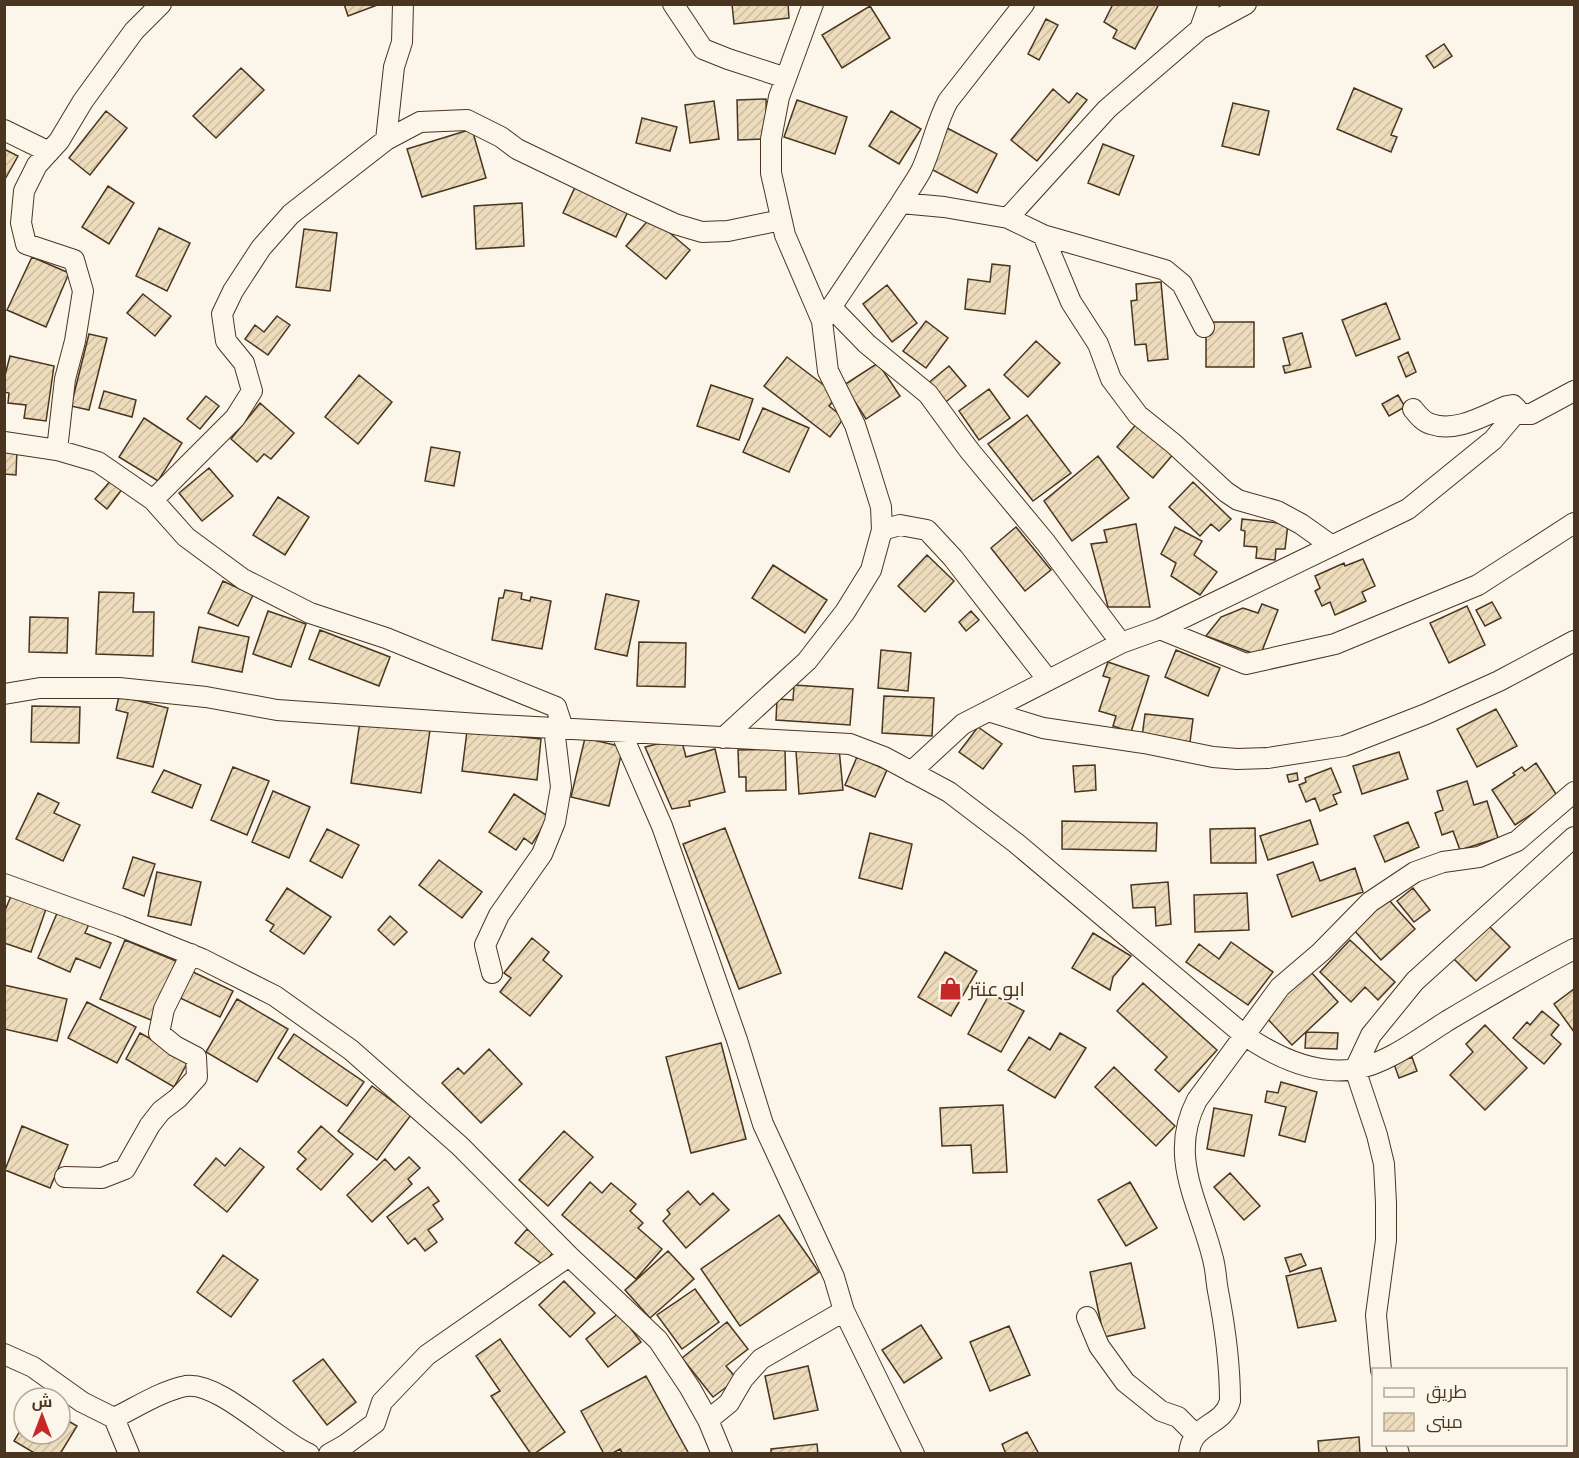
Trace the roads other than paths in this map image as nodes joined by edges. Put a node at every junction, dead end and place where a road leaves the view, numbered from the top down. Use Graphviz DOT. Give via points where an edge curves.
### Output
graph roads {
  1 [pos="161,4"];
  2 [pos="404,4"];
  3 [pos="673,4"];
  4 [pos="813,4"];
  5 [pos="1024,4"];
  6 [pos="1209,4"];
  7 [pos="1246,4"];
  8 [pos="1200,29"];
  9 [pos="786,78"];
  10 [pos="4,130"];
  11 [pos="386,140"];
  12 [pos="49,152"];
  13 [pos="901,203"];
  14 [pos="1008,218"];
  15 [pos="782,220"];
  16 [pos="1043,235"];
  17 [pos="827,314"];
  18 [pos="1204,327"];
  19 [pos="1575,391"];
  20 [pos="1413,409"];
  21 [pos="1515,414"];
  22 [pos="4,442"];
  23 [pos="57,450"];
  24 [pos="153,500"];
  25 [pos="1575,523"];
  26 [pos="882,530"];
  27 [pos="1332,546"];
  28 [pos="1160,629"];
  29 [pos="1121,643"];
  30 [pos="1574,645"];
  31 [pos="1048,680"];
  32 [pos="4,694"];
  33 [pos="988,711"];
  34 [pos="559,728"];
  35 [pos="621,732"];
  36 [pos="723,738"];
  37 [pos="911,772"];
  38 [pos="1575,792"];
  39 [pos="1575,837"];
  40 [pos="4,884"];
  41 [pos="1575,949"];
  42 [pos="191,954"];
  43 [pos="492,972"];
  44 [pos="1244,1035"];
  45 [pos="1354,1069"];
  46 [pos="65,1177"];
  47 [pos="569,1256"];
  48 [pos="844,1311"];
  49 [pos="1087,1317"];
  50 [pos="4,1354"];
  51 [pos="1381,1368"];
  52 [pos="114,1418"];
  53 [pos="708,1420"];
  54 [pos="1195,1434"];
  55 [pos="129,1454"];
  56 [pos="309,1454"];
  57 [pos="329,1454"];
  58 [pos="722,1454"];
  59 [pos="914,1454"];
  60 [pos="1189,1454"];
  1 -- 12 [label="street" via="134,31"];
  2 -- 11 [label="street" via="402,42 394,67"];
  3 -- 9 [label="street" via="703,49"];
  4 -- 9 [label="street"];
  5 -- 13 [label="street" via="948,101 938,118 921,172"];
  6 -- 8 [label="street"];
  7 -- 8 [label="street"];
  8 -- 14 [label="street" via="1107,109"];
  9 -- 15 [label="street" via="771,139 771,173"];
  10 -- 12 [label="street"];
  11 -- 15 [label="street" via="420,122 467,120 517,149 675,224 702,232"];
  11 -- 24 [label="street" via="291,214 261,248 233,291 222,314 226,341 244,363 252,391 235,418"];
  12 -- 23 [label="street" via="37,165 24,191 21,223 26,244 74,260 83,291 65,379"];
  13 -- 14 [label="street"];
  13 -- 17 [label="street"];
  14 -- 16 [label="street"];
  15 -- 17 [label="street" via="785,235"];
  16 -- 18 [label="street" via="1164,270 1182,284"];
  16 -- 27 [label="street" via="1071,302 1098,344 1111,379 1138,415 1226,492 1301,524"];
  17 -- 26 [label="street" via="828,371 855,425 881,507"];
  17 -- 29 [label="street" via="928,394"];
  19 -- 21 [label="street" via="1531,414"];
  20 -- 21 [label="street" via="1431,424 1447,426 1467,423 1507,406 1517,409"];
  21 -- 27 [label="street" via="1493,440 1408,509"];
  22 -- 23 [label="street"];
  23 -- 24 [label="street" via="98,462"];
  24 -- 34 [label="street" via="186,537 243,579 310,613 386,638 556,707"];
  25 -- 28 [label="street" via="1478,585 1335,644 1246,664"];
  26 -- 31 [label="street" via="900,525 927,530"];
  26 -- 36 [label="street" via="871,570 845,612 807,661"];
  27 -- 28 [label="street"];
  28 -- 29 [label="street"];
  29 -- 31 [label="street"];
  30 -- 33 [label="street" via="1468,696 1344,746 1268,758 1213,757 1043,728"];
  31 -- 33 [label="street"];
  32 -- 34 [label="street" via="40,688 120,688 206,697 277,710"];
  33 -- 37 [label="street" via="963,724"];
  34 -- 35 [label="street"];
  34 -- 43 [label="street" via="561,787 555,822 542,854 499,915 485,945"];
  35 -- 36 [label="street"];
  35 -- 48 [label="street" via="662,826 763,1124 830,1268"];
  36 -- 37 [label="street" via="850,744"];
  37 -- 44 [label="street" via="949,792 1016,843"];
  38 -- 44 [label="street" via="1517,841 1479,857 1443,862 1415,872 1370,902 1280,987"];
  39 -- 45 [label="street" via="1415,981 1371,1035"];
  40 -- 42 [label="street"];
  41 -- 45 [label="street" via="1407,1047"];
  42 -- 46 [label="street" via="164,1009 159,1033 196,1058 197,1077 150,1125 125,1170 102,1178"];
  42 -- 47 [label="street" via="275,996 351,1050 460,1146"];
  44 -- 45 [label="street" via="1267,1051 1294,1062 1315,1068"];
  44 -- 54 [label="street" via="1197,1100 1185,1131 1190,1191 1215,1266 1223,1312 1230,1394 1224,1413"];
  45 -- 51 [label="street" via="1384,1164 1386,1240 1376,1315"];
  47 -- 53 [label="street" via="658,1340"];
  47 -- 57 [label="street" via="427,1354 382,1401 375,1423"];
  48 -- 53 [label="street" via="761,1359 729,1403"];
  48 -- 59 [label="street"];
  49 -- 54 [label="street" via="1098,1346 1125,1382 1161,1411 1178,1417"];
  50 -- 52 [label="street" via="33,1367 82,1402"];
  52 -- 55 [label="street"];
  52 -- 56 [label="street" via="175,1389 201,1386"];
  53 -- 58 [label="street"];
  54 -- 60 [label="street"];
}
